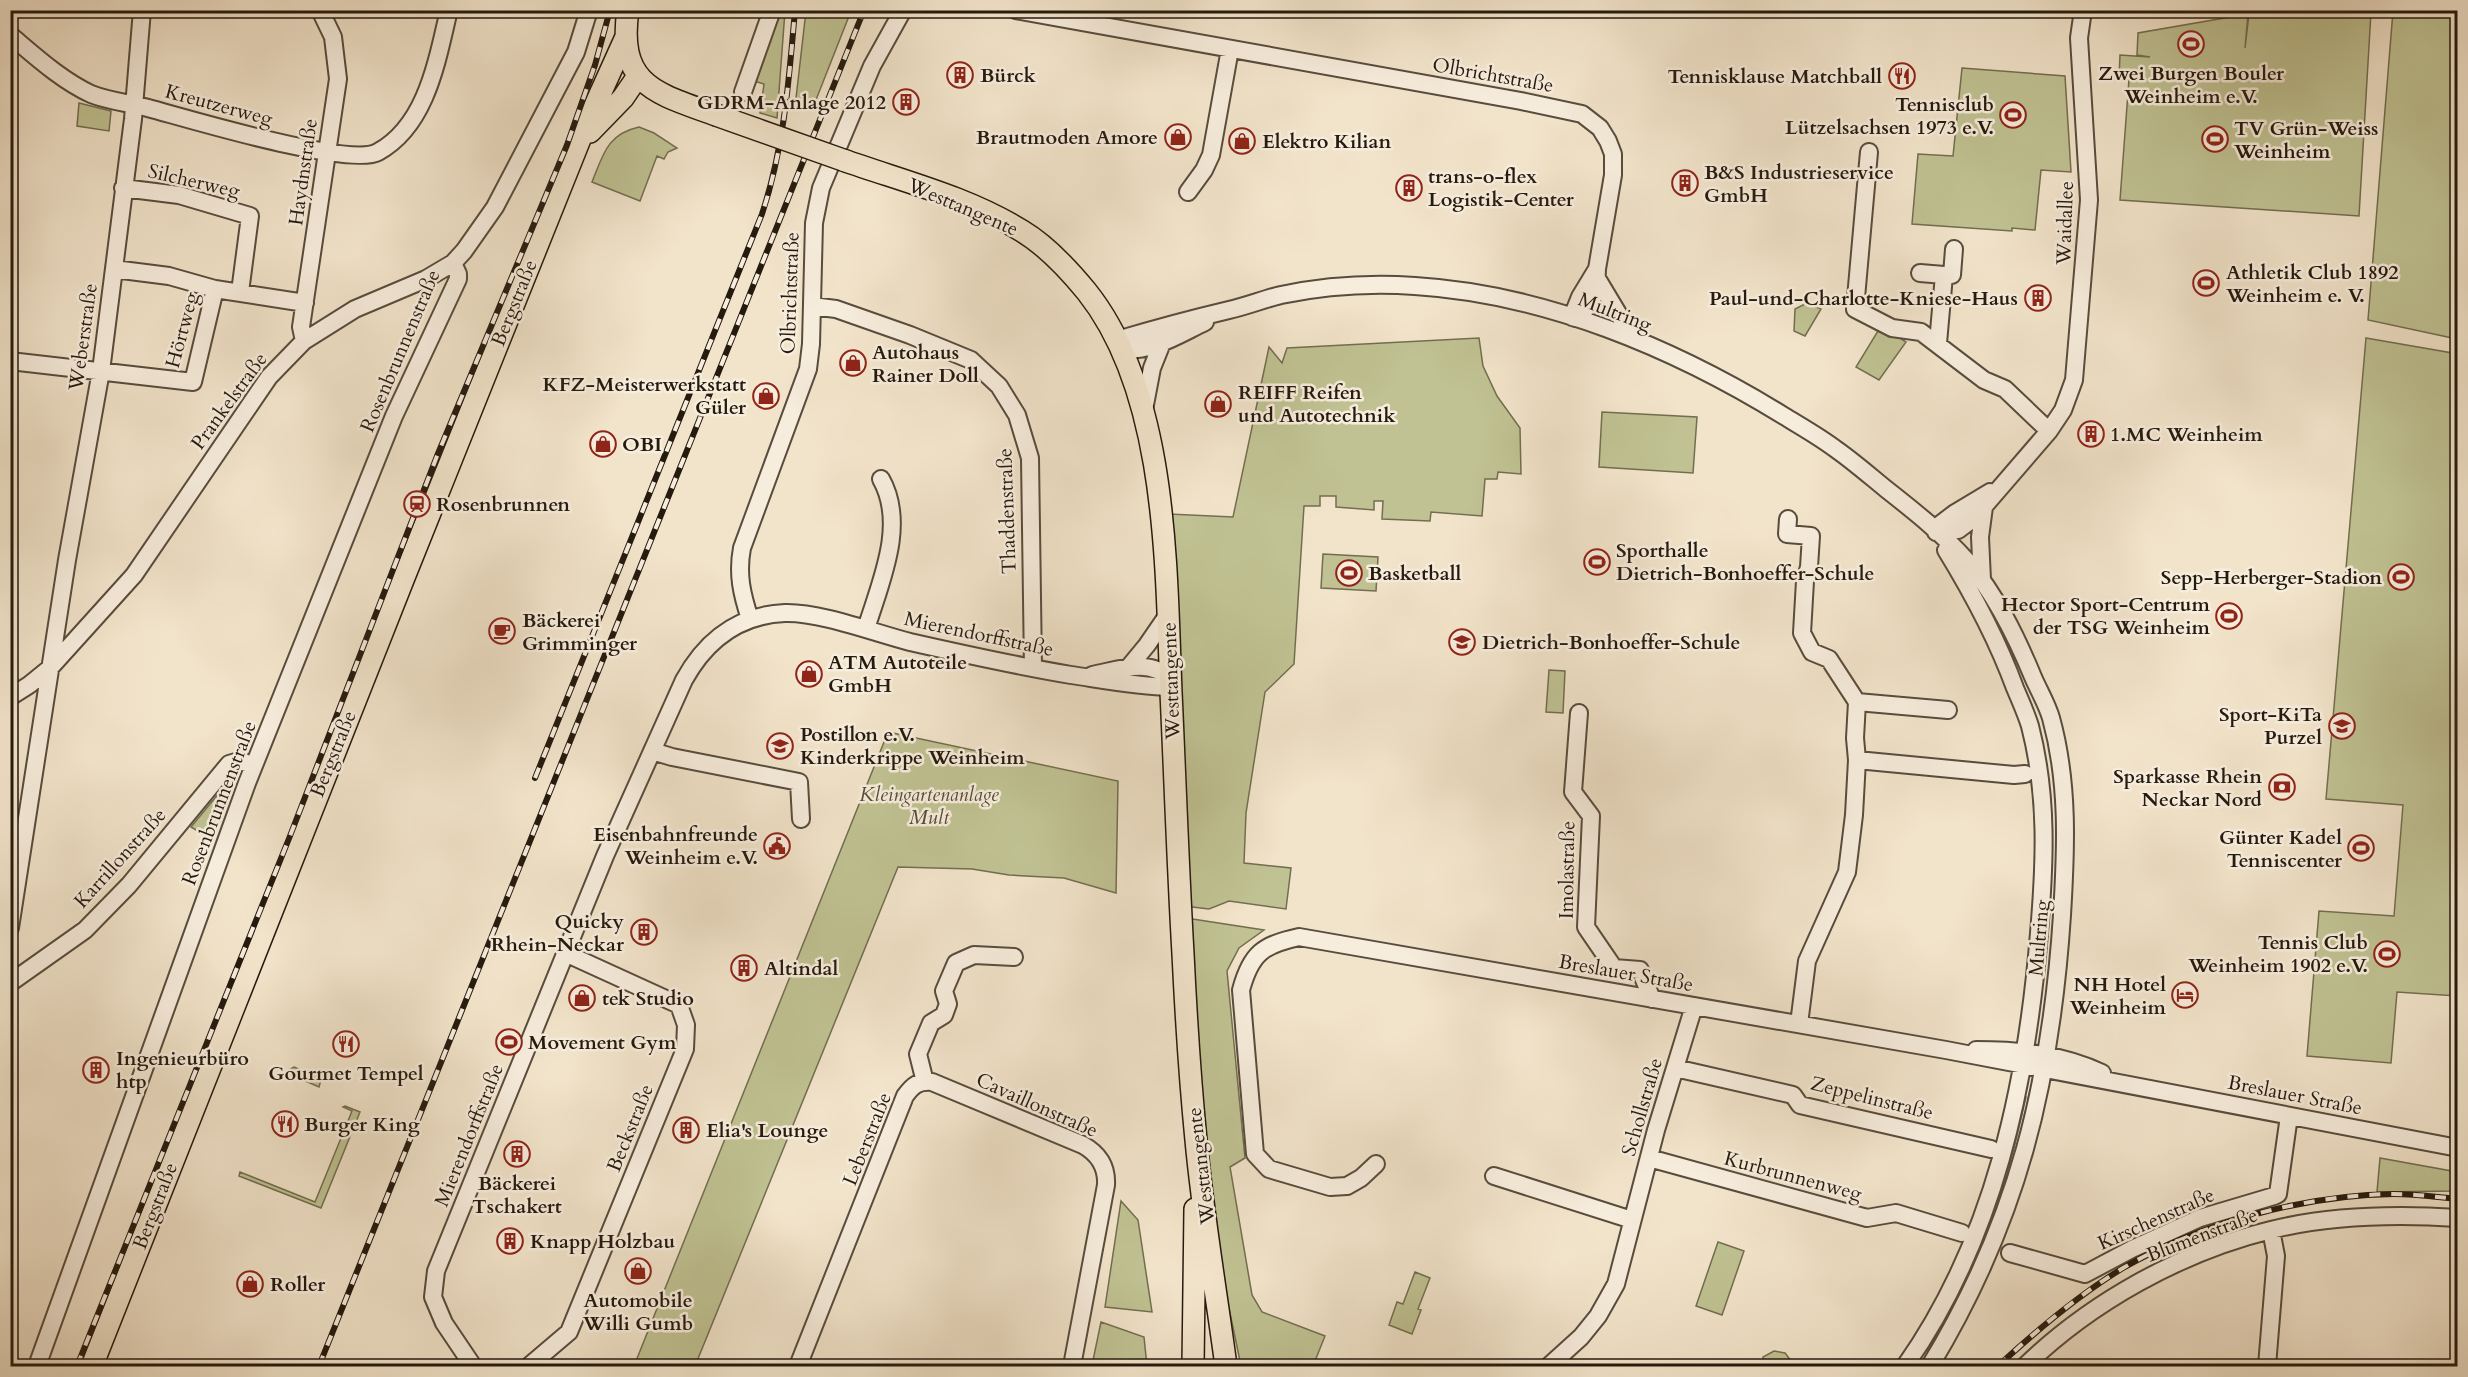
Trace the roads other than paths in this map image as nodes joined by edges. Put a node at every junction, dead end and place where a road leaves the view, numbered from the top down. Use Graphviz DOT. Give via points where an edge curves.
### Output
graph roads {
  1 [pos="142,10"];
  2 [pos="320,10"];
  3 [pos="449,10"];
  4 [pos="589,10"];
  5 [pos="628,10"];
  6 [pos="772,10"];
  7 [pos="903,10"];
  8 [pos="1015,10"];
  9 [pos="2083,10"];
  10 [pos="10,35"];
  11 [pos="625,39"];
  12 [pos="1230,49"];
  13 [pos="638,76"];
  14 [pos="743,92"];
  15 [pos="663,96"];
  16 [pos="134,105"];
  17 [pos="604,105"];
  18 [pos="328,151"];
  19 [pos="1869,152"];
  20 [pos="123,188"];
  21 [pos="1188,192"];
  22 [pos="1954,249"];
  23 [pos="453,263"];
  24 [pos="114,269"];
  25 [pos="1920,273"];
  26 [pos="1598,274"];
  27 [pos="1944,275"];
  28 [pos="214,289"];
  29 [pos="240,292"];
  30 [pos="305,303"];
  31 [pos="812,306"];
  32 [pos="1228,310"];
  33 [pos="1574,317"];
  34 [pos="304,341"];
  35 [pos="1162,343"];
  36 [pos="1938,343"];
  37 [pos="1119,345"];
  38 [pos="1646,345"];
  39 [pos="10,361"];
  40 [pos="101,371"];
  41 [pos="1144,410"];
  42 [pos="2049,431"];
  43 [pos="881,479"];
  44 [pos="1999,487"];
  45 [pos="1984,507"];
  46 [pos="1788,519"];
  47 [pos="1935,531"];
  48 [pos="1982,580"];
  49 [pos="1169,612"];
  50 [pos="750,619"];
  51 [pos="866,630"];
  52 [pos="50,668"];
  53 [pos="1033,668"];
  54 [pos="1128,668"];
  55 [pos="1082,677"];
  56 [pos="1171,683"];
  57 [pos="10,697"];
  58 [pos="1857,702"];
  59 [pos="1948,710"];
  60 [pos="1579,713"];
  61 [pos="652,751"];
  62 [pos="1857,760"];
  63 [pos="254,765"];
  64 [pos="2025,774"];
  65 [pos="801,819"];
  66 [pos="16,848"];
  67 [pos="10,928"];
  68 [pos="565,953"];
  69 [pos="1014,957"];
  70 [pos="10,983"];
  71 [pos="1652,999"];
  72 [pos="1694,1006"];
  73 [pos="1799,1024"];
  74 [pos="2024,1059"];
  75 [pos="2046,1062"];
  76 [pos="1675,1068"];
  77 [pos="924,1082"];
  78 [pos="2289,1116"];
  79 [pos="1196,1142"];
  80 [pos="2457,1148"];
  81 [pos="1991,1149"];
  82 [pos="1649,1158"];
  83 [pos="1376,1164"];
  84 [pos="1494,1176"];
  85 [pos="2457,1218"];
  86 [pos="1632,1220"];
  87 [pos="2271,1230"];
  88 [pos="1962,1233"];
  89 [pos="2010,1253"];
  90 [pos="1212,1256"];
  91 [pos="1924,1364"];
  92 [pos="37,1366"];
  93 [pos="92,1366"];
  94 [pos="473,1366"];
  95 [pos="529,1366"];
  96 [pos="798,1366"];
  97 [pos="1072,1366"];
  98 [pos="1193,1366"];
  99 [pos="1226,1366"];
  100 [pos="1240,1366"];
  101 [pos="1549,1366"];
  102 [pos="2025,1366"];
  103 [pos="2267,1366"];
  1 -- 16 [label="street, Weberstraße"];
  2 -- 18 [label="street, Haydnstraße" via="333,37 338,79"];
  3 -- 18 [label="street, Kreutzerweg" via="435,68 420,106 396,141 375,154"];
  4 -- 23 [label="street, Prankelstraße" via="576,52 495,207"];
  5 -- 11 [label="main road"];
  6 -- 14 [label="street"];
  7 -- 31 [label="street, Olbrichtstraße" via="872,66 821,188 814,223"];
  8 -- 12 [label="street, Olbrichtstraße"];
  9 -- 42 [label="street, Waidallee" via="2079,38 2089,200 2085,267 2074,380 2063,410"];
  10 -- 16 [label="street, Kreutzerweg" via="79,88"];
  11 -- 13 [label="main road" via="628,58"];
  11 -- 17 [label="main road, Bergstraße"];
  12 -- 21 [label="street" via="1210,155"];
  12 -- 26 [label="street, Olbrichtstraße" via="1521,101 1571,111 1592,120 1613,154"];
  13 -- 15 [label="main road"];
  13 -- 17 [label="main road" via="622,82"];
  15 -- 17 [label="main road"];
  15 -- 37 [label="main road, Westtangente, bridge" via="961,201 1023,231 1057,258 1089,294"];
  16 -- 18 [label="street, Kreutzerweg" via="271,141"];
  16 -- 20 [label="street, Weberstraße"];
  17 -- 93 [label="main road, Bergstraße" via="579,143"];
  18 -- 30 [label="street, Haydnstraße"];
  19 -- 36 [label="street" via="1855,309 1892,328 1921,332"];
  20 -- 24 [label="street, Weberstraße"];
  20 -- 29 [label="street, Silcherweg" via="179,195 250,216"];
  22 -- 27 [label="street" via="1952,276"];
  23 -- 34 [label="street, Prankelstraße" via="356,309"];
  23 -- 63 [label="street, Rosenbrunnenstraße" via="458,279 394,416"];
  24 -- 28 [label="street" via="169,276"];
  24 -- 40 [label="street, Weberstraße"];
  25 -- 27 [label="street"];
  26 -- 33 [label="street, Olbrichtstraße" via="1580,297"];
  26 -- 38 [label="street" via="1622,320"];
  27 -- 36 [label="street"];
  28 -- 29 [label="street"];
  28 -- 40 [label="street, Hörtweg" via="193,382"];
  29 -- 30 [label="street"];
  30 -- 34 [label="street, Haydnstraße" via="301,327"];
  31 -- 50 [label="street, Olbrichtstraße" via="808,369 742,548 741,586"];
  31 -- 53 [label="street, Thaddenstraße" via="836,309 971,360 999,386 1017,416 1030,458"];
  32 -- 33 [label="street, Multring" via="1282,295 1350,286 1414,285 1491,295"];
  32 -- 35 [label="street, Multring"];
  32 -- 37 [label="street, Multring" via="1190,318"];
  33 -- 38 [label="street, Multring"];
  34 -- 52 [label="street, Prankelstraße" via="269,377 134,575"];
  35 -- 37 [label="street, Multring" via="1142,350"];
  35 -- 41 [label="street" via="1152,368"];
  36 -- 42 [label="street" via="1984,380 2005,388"];
  37 -- 41 [label="main road, Westtangente"];
  38 -- 47 [label="street, Multring" via="1735,386 1835,448"];
  39 -- 40 [label="street, Hörtweg"];
  40 -- 52 [label="street, Weberstraße"];
  41 -- 49 [label="main road, Westtangente" via="1161,513"];
  42 -- 44 [label="street, Waidallee"];
  43 -- 51 [label="street" via="890,499 890,547"];
  44 -- 45 [label="street, Waidallee"];
  44 -- 47 [label="street, Waidallee" via="1955,513"];
  45 -- 47 [label="street, Waidallee" via="1958,530"];
  45 -- 48 [label="street, Waidallee" via="1980,537"];
  46 -- 58 [label="street" via="1787,534 1811,536 1802,633 1812,652 1829,659"];
  47 -- 48 [label="street, Multring"];
  47 -- 74 [label="street, Multring" via="2003,655 2029,724 2040,776 2045,849 2038,953"];
  48 -- 75 [label="street, Multring" via="2018,642 2046,706 2060,768 2067,841"];
  49 -- 54 [label="street"];
  49 -- 56 [label="main road, Westtangente"];
  50 -- 51 [label="street, Mierendorffstraße" via="786,613"];
  50 -- 61 [label="street, Mierendorffstraße" via="721,635 696,659"];
  51 -- 53 [label="street, Mierendorffstraße"];
  52 -- 57 [label="street, Prankelstraße"];
  52 -- 66 [label="street, Weberstraße"];
  53 -- 55 [label="street, Mierendorffstraße"];
  54 -- 55 [label="street, Mierendorffstraße"];
  54 -- 56 [label="street, Mierendorffstraße" via="1156,668"];
  55 -- 56 [label="street, Mierendorffstraße" via="1148,687"];
  56 -- 79 [label="main road, Westtangente"];
  58 -- 59 [label="street"];
  58 -- 62 [label="street"];
  60 -- 71 [label="street, Imolastraße" via="1573,792 1592,816 1586,927 1614,968 1640,970"];
  61 -- 65 [label="street" via="799,782"];
  61 -- 68 [label="street, Mierendorffstraße"];
  62 -- 64 [label="street"];
  62 -- 73 [label="street" via="1847,872 1808,961"];
  63 -- 70 [label="street, Karrillonstraße" via="229,764 129,885 85,930"];
  63 -- 92 [label="street, Rosenbrunnenstraße"];
  66 -- 67 [label="street, Weberstraße"];
  68 -- 94 [label="street, Mierendorffstraße" via="436,1271 433,1297 444,1323"];
  68 -- 95 [label="street, Beckstraße" via="679,1005 686,1026 685,1049 569,1332"];
  69 -- 77 [label="street" via="974,956 956,963 944,991 948,1004 944,1015 931,1023 918,1054"];
  71 -- 72 [label="street, Breslauer Straße"];
  71 -- 83 [label="street, Breslauer Straße" via="1299,937 1274,943 1257,955 1246,971 1241,990 1255,1154 1269,1169 1339,1188 1361,1178"];
  72 -- 73 [label="street, Breslauer Straße"];
  72 -- 76 [label="street, Schollstraße"];
  73 -- 74 [label="street, Breslauer Straße" via="1946,1050"];
  74 -- 75 [label="street, Breslauer Straße"];
  74 -- 91 [label="street, Multring" via="2005,1146 1984,1212 1929,1326"];
  75 -- 78 [label="street, Breslauer Straße" via="2125,1084"];
  75 -- 91 [label="street, Multring" via="2016,1183 1993,1247 1972,1293"];
  76 -- 81 [label="street, Zeppelinstraße" via="1793,1095 1800,1105"];
  76 -- 82 [label="street, Schollstraße"];
  77 -- 96 [label="street, Leberstraße" via="918,1082 905,1096"];
  77 -- 97 [label="street, Cavaillonstraße" via="1083,1146 1094,1152 1107,1173"];
  78 -- 80 [label="street, Breslauer Straße"];
  78 -- 89 [label="street, Kirschenstraße" via="2278,1194 2274,1196 2199,1218 2085,1274"];
  79 -- 90 [label="main road, Westtangente"];
  79 -- 98 [label="main road"];
  82 -- 86 [label="street, Schollstraße"];
  82 -- 88 [label="street, Kurbrunnenweg" via="1867,1218 1896,1213"];
  84 -- 86 [label="street"];
  85 -- 87 [label="street, Blumenstraße" via="2379,1216"];
  86 -- 101 [label="street, Schollstraße" via="1616,1284 1598,1316"];
  87 -- 102 [label="street, Blumenstraße" via="2206,1251 2141,1281 2083,1318"];
  87 -- 103 [label="street" via="2276,1256"];
  90 -- 99 [label="main road, Westtangente"];
  90 -- 100 [label="main road"];
}
